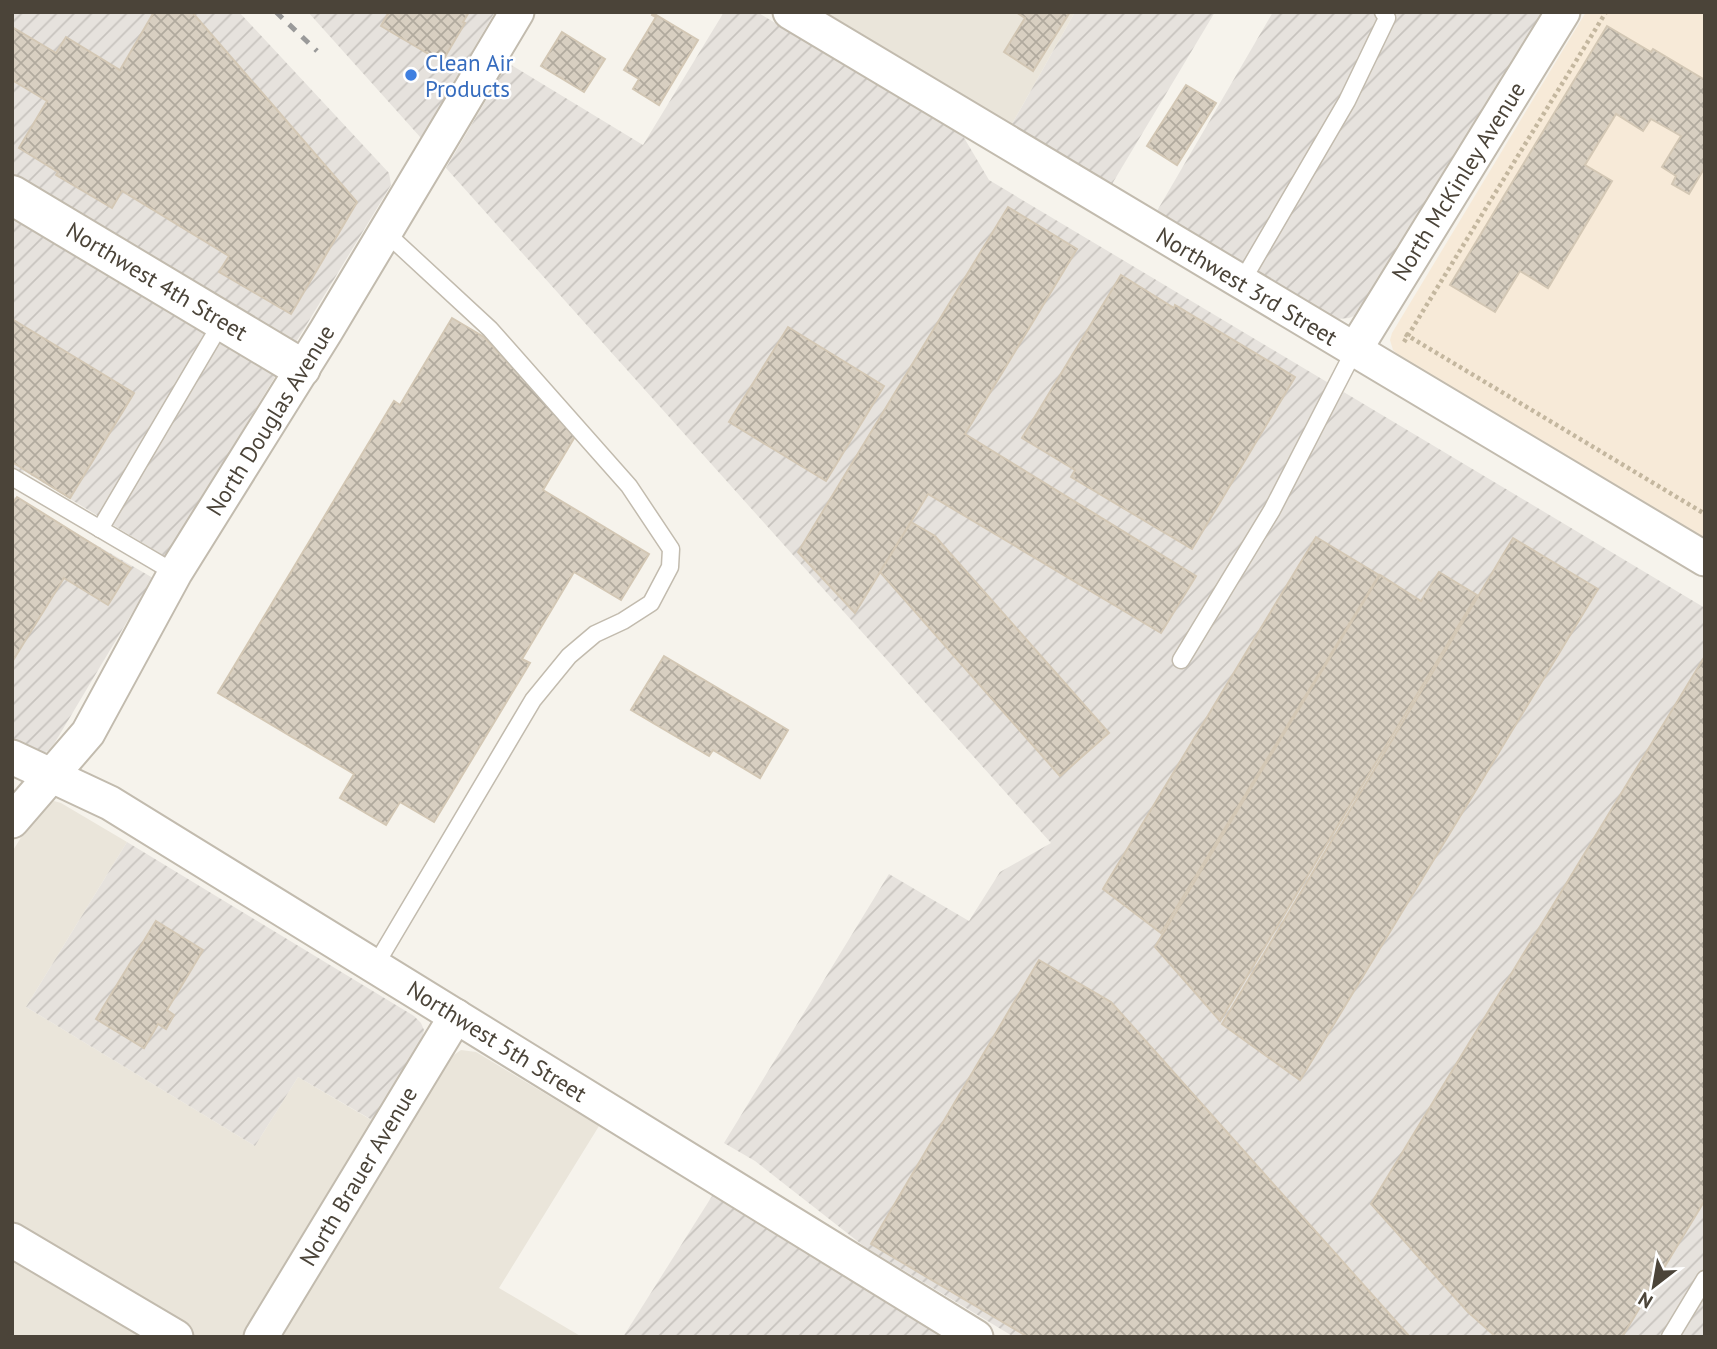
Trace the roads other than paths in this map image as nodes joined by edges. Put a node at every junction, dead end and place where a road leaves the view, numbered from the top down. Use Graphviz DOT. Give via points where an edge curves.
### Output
graph roads {
  1 [pos="517,12"];
  2 [pos="790,12"];
  3 [pos="1383,12"];
  4 [pos="1563,12"];
  5 [pos="12,195"];
  6 [pos="384,231"];
  7 [pos="1241,283"];
  8 [pos="223,320"];
  9 [pos="1354,351"];
  10 [pos="302,368"];
  11 [pos="12,477"];
  12 [pos="100,529"];
  13 [pos="1705,559"];
  14 [pos="175,573"];
  15 [pos="1181,660"];
  16 [pos="12,757"];
  17 [pos="51,775"];
  18 [pos="12,821"];
  19 [pos="374,966"];
  20 [pos="456,1016"];
  21 [pos="12,1240"];
  22 [pos="1705,1279"];
  23 [pos="176,1337"];
  24 [pos="261,1337"];
  25 [pos="976,1337"];
  26 [pos="1671,1337"];
  1 -- 6 [label="street, North Douglas Avenue"];
  2 -- 7 [label="street, Northwest 3rd Street"];
  3 -- 7 [label="lane" via="1388,18 1347,101"];
  4 -- 9 [label="street, North McKinley Avenue"];
  5 -- 8 [label="street, Northwest 4th Street"];
  6 -- 10 [label="street, North Douglas Avenue"];
  6 -- 19 [label="lane" via="490,329 629,486 671,549 670,567 651,603 595,634 569,656 533,700"];
  7 -- 9 [label="street, Northwest 3rd Street"];
  8 -- 10 [label="street, Northwest 4th Street"];
  8 -- 12 [label="lane"];
  9 -- 13 [label="street, Northwest 3rd Street"];
  9 -- 15 [label="lane" via="1272,510"];
  10 -- 14 [label="street, North Douglas Avenue"];
  11 -- 12 [label="lane"];
  12 -- 14 [label="lane"];
  14 -- 17 [label="street, North Douglas Avenue" via="88,733"];
  16 -- 17 [label="street, Northwest 5th Street"];
  17 -- 18 [label="street, North Douglas Avenue"];
  17 -- 19 [label="street, Northwest 5th Street" via="110,803"];
  19 -- 20 [label="street, Northwest 5th Street"];
  20 -- 24 [label="street, North Brauer Avenue"];
  20 -- 25 [label="street, Northwest 5th Street"];
  21 -- 23 [label="street"];
  22 -- 26 [label="lane"];
}
